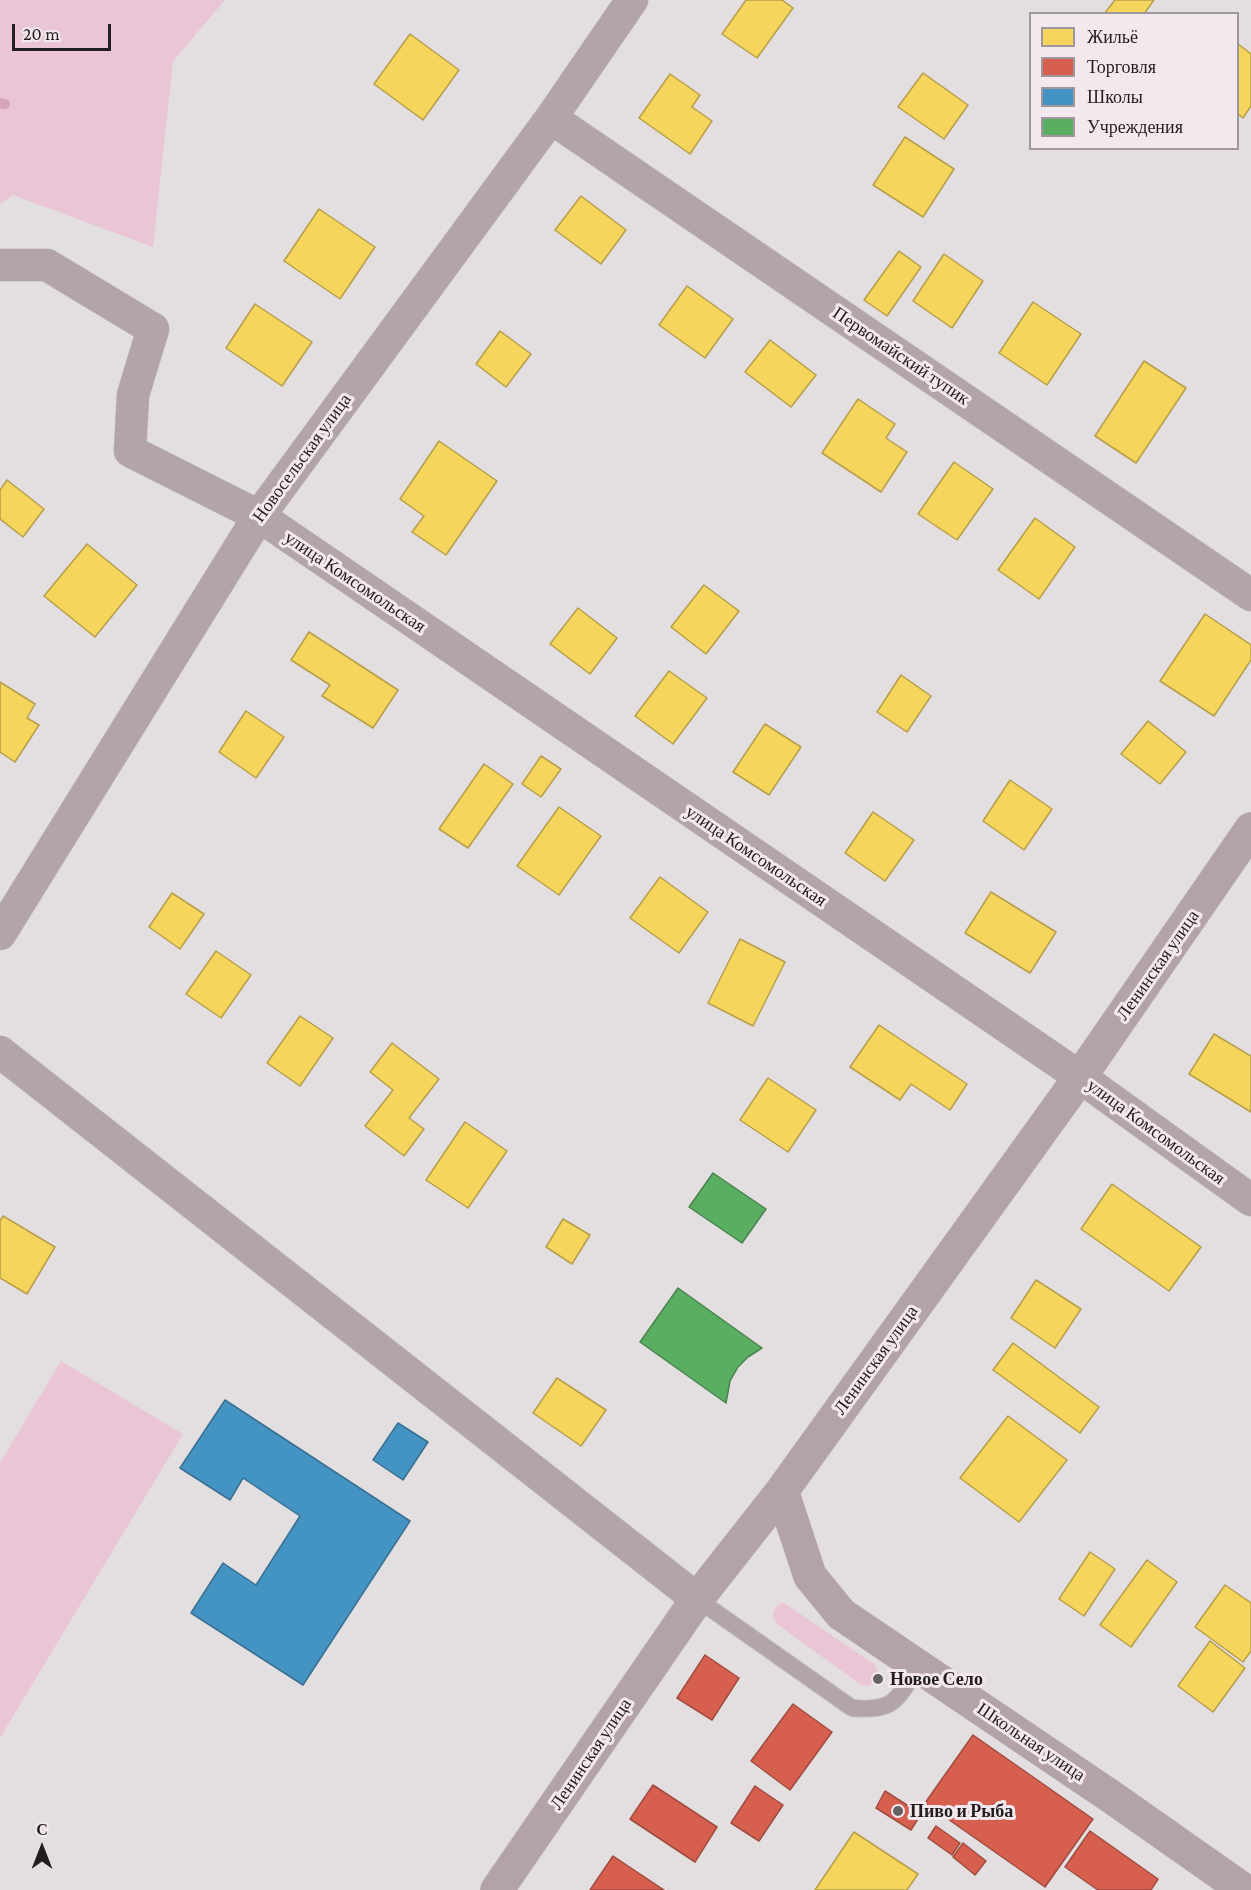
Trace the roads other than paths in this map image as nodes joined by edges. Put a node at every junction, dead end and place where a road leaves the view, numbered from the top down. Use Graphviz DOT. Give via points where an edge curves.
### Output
graph roads {
  1 [pos="632,0"];
  2 [pos="551,118"];
  3 [pos="0,265"];
  4 [pos="259,516"];
  5 [pos="1251,595"];
  6 [pos="1251,829"];
  7 [pos="0,934"];
  8 [pos="0,1052"];
  9 [pos="1080,1077"];
  10 [pos="1251,1200"];
  11 [pos="782,1491"];
  12 [pos="697,1599"];
  13 [pos="919,1666"];
  14 [pos="497,1890"];
  15 [pos="1244,1890"];
  1 -- 2 [label="street, Новосельская улица"];
  2 -- 4 [label="street, Новосельская улица"];
  2 -- 5 [label="street, Первомайский тупик"];
  3 -- 4 [label="street, улица Комсомольская" via="47,265 153,329 133,395 130,451"];
  4 -- 7 [label="street, Новосельская улица"];
  4 -- 9 [label="street, улица Комсомольская"];
  6 -- 9 [label="street, Ленинская улица"];
  8 -- 12 [label="street"];
  9 -- 10 [label="street, улица Комсомольская"];
  9 -- 11 [label="street, Ленинская улица"];
  11 -- 12 [label="street, Ленинская улица"];
  11 -- 13 [label="street, Школьная улица" via="810,1576 842,1614"];
  12 -- 13 [label="lane" via="852,1708 876,1710 894,1702"];
  12 -- 14 [label="street, Ленинская улица"];
  13 -- 15 [label="street, Школьная улица"];
}
